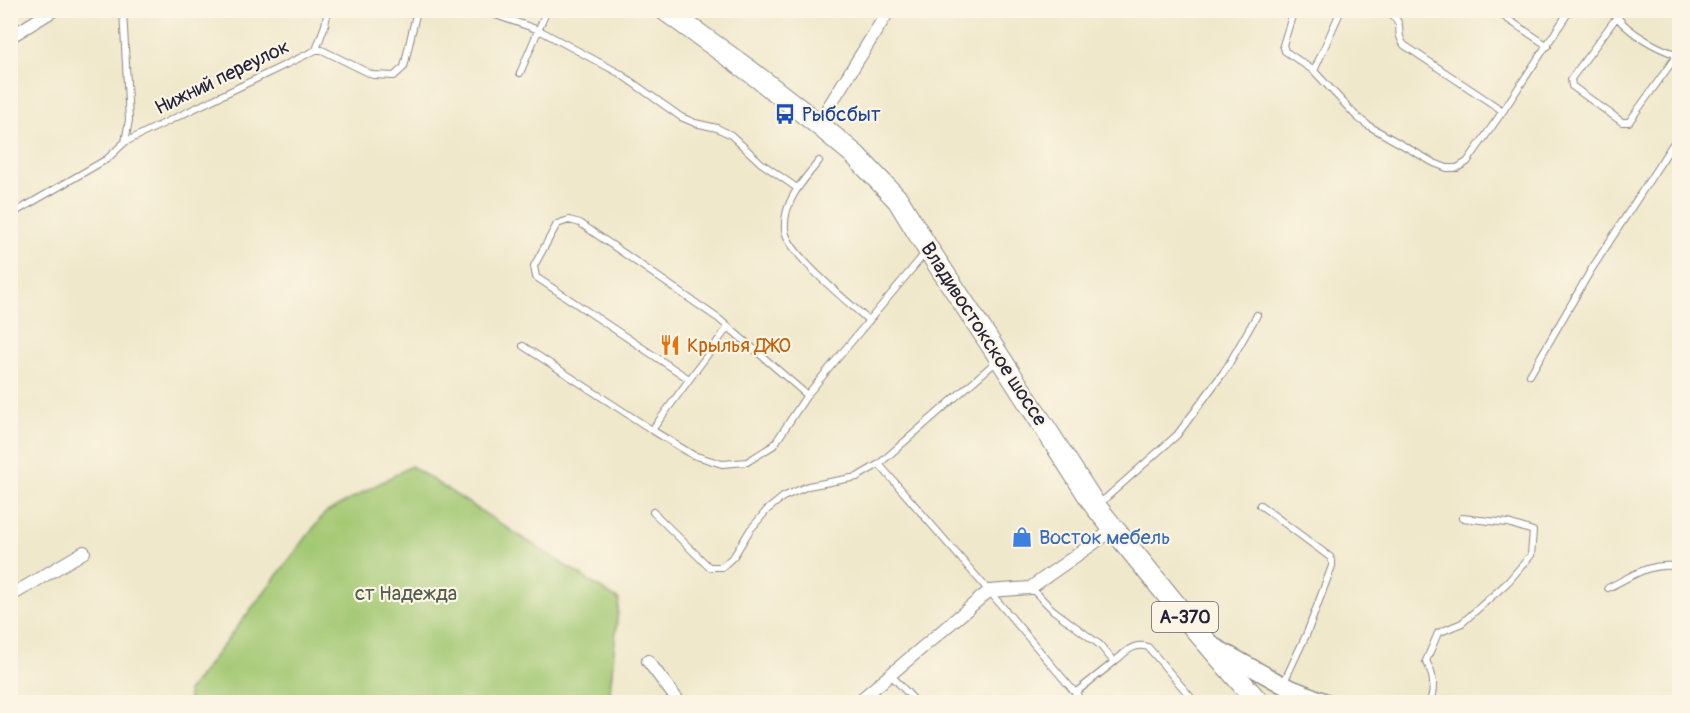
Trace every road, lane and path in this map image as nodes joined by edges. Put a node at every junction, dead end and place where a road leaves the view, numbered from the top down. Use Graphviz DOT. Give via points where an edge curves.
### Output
graph roads {
  1 [pos="54,10"];
  2 [pos="123,10"];
  3 [pos="328,10"];
  4 [pos="417,10"];
  5 [pos="481,10"];
  6 [pos="547,10"];
  7 [pos="665,10"];
  8 [pos="890,10"];
  9 [pos="1294,10"];
  10 [pos="1341,10"];
  11 [pos="1385,10"];
  12 [pos="1494,10"];
  13 [pos="1570,10"];
  14 [pos="1613,10"];
  15 [pos="1616,18"];
  16 [pos="539,30"];
  17 [pos="10,37"];
  18 [pos="1548,46"];
  19 [pos="316,50"];
  20 [pos="1678,55"];
  21 [pos="1314,71"];
  22 [pos="520,73"];
  23 [pos="1503,111"];
  24 [pos="818,124"];
  25 [pos="1680,133"];
  26 [pos="125,142"];
  27 [pos="819,161"];
  28 [pos="797,188"];
  29 [pos="10,215"];
  30 [pos="928,249"];
  31 [pos="1257,315"];
  32 [pos="869,321"];
  33 [pos="728,327"];
  34 [pos="523,346"];
  35 [pos="1000,358"];
  36 [pos="1530,375"];
  37 [pos="689,379"];
  38 [pos="807,395"];
  39 [pos="652,430"];
  40 [pos="879,464"];
  41 [pos="1260,505"];
  42 [pos="1096,507"];
  43 [pos="653,512"];
  44 [pos="1462,518"];
  45 [pos="1114,529"];
  46 [pos="84,552"];
  47 [pos="1680,567"];
  48 [pos="1030,588"];
  49 [pos="1608,588"];
  50 [pos="989,591"];
  51 [pos="10,596"];
  52 [pos="1205,641"];
  53 [pos="648,661"];
  54 [pos="1114,662"];
  55 [pos="891,675"];
  56 [pos="1283,685"];
  57 [pos="1075,693"];
  58 [pos="679,702"];
  59 [pos="858,702"];
  60 [pos="916,702"];
  61 [pos="1083,702"];
  62 [pos="1195,702"];
  63 [pos="1258,702"];
  64 [pos="1326,702"];
  65 [pos="1430,702"];
  1 -- 17 [label="street"];
  2 -- 26 [label="lane" via="129,120"];
  3 -- 19 [label="lane"];
  4 -- 19 [label="lane, Нижний переулок" via="404,67 394,76 373,75"];
  5 -- 16 [label="lane"];
  6 -- 16 [label="lane"];
  7 -- 24 [label="highway, Владивостокское шоссе / А-370"];
  8 -- 24 [label="street"];
  9 -- 21 [label="lane" via="1283,45 1285,51"];
  10 -- 21 [label="lane"];
  11 -- 23 [label="lane" via="1400,23 1404,45"];
  12 -- 18 [label="lane"];
  13 -- 18 [label="lane"];
  14 -- 15 [label="lane"];
  15 -- 20 [label="lane" via="1663,50"];
  15 -- 20 [label="lane" via="1571,79 1572,86 1622,122 1629,122"];
  16 -- 22 [label="lane"];
  16 -- 28 [label="lane" via="619,73 681,117 731,135 761,163"];
  18 -- 23 [label="lane"];
  19 -- 26 [label="lane, Нижний переулок"];
  21 -- 23 [label="lane" via="1369,126 1447,168 1467,162"];
  24 -- 30 [label="highway, Владивостокское шоссе / А-370" via="855,155 898,200"];
  25 -- 36 [label="lane" via="1591,270"];
  26 -- 29 [label="lane, Нижний переулок" via="107,159"];
  27 -- 28 [label="lane"];
  28 -- 32 [label="lane" via="787,210 785,232 798,256"];
  30 -- 32 [label="lane"];
  30 -- 35 [label="highway, Владивостокское шоссе / А-370"];
  31 -- 42 [label="lane" via="1226,369 1177,435"];
  32 -- 38 [label="lane"];
  33 -- 37 [label="lane"];
  33 -- 37 [label="lane" via="580,223 569,220 557,224 534,266 536,278"];
  33 -- 38 [label="lane"];
  34 -- 39 [label="lane"];
  35 -- 40 [label="lane"];
  35 -- 42 [label="highway, Владивостокское шоссе / А-370"];
  37 -- 39 [label="lane"];
  38 -- 39 [label="lane" via="774,445 747,462 722,464 693,455"];
  40 -- 43 [label="lane" via="857,477 808,486 783,497 767,510 722,567 709,567"];
  40 -- 50 [label="lane"];
  41 -- 56 [label="lane" via="1332,561 1307,633"];
  42 -- 45 [label="highway, Владивостокское шоссе / А-370"];
  44 -- 65 [label="lane" via="1508,523 1533,531 1531,555 1508,582 1462,623 1438,633 1426,661 1433,672"];
  45 -- 48 [label="street"];
  45 -- 52 [label="highway, Владивостокское шоссе / А-370"];
  46 -- 51 [label="street"];
  47 -- 49 [label="lane" via="1649,567"];
  48 -- 50 [label="street"];
  48 -- 54 [label="lane" via="1100,645"];
  50 -- 55 [label="street"];
  50 -- 57 [label="lane"];
  52 -- 56 [label="street"];
  52 -- 63 [label="highway, Владивостокское шоссе / А-370"];
  53 -- 58 [label="street"];
  54 -- 57 [label="lane"];
  54 -- 62 [label="lane" via="1133,646 1148,648"];
  55 -- 59 [label="street"];
  55 -- 60 [label="lane"];
  56 -- 64 [label="street"];
  57 -- 61 [label="lane"];
}
